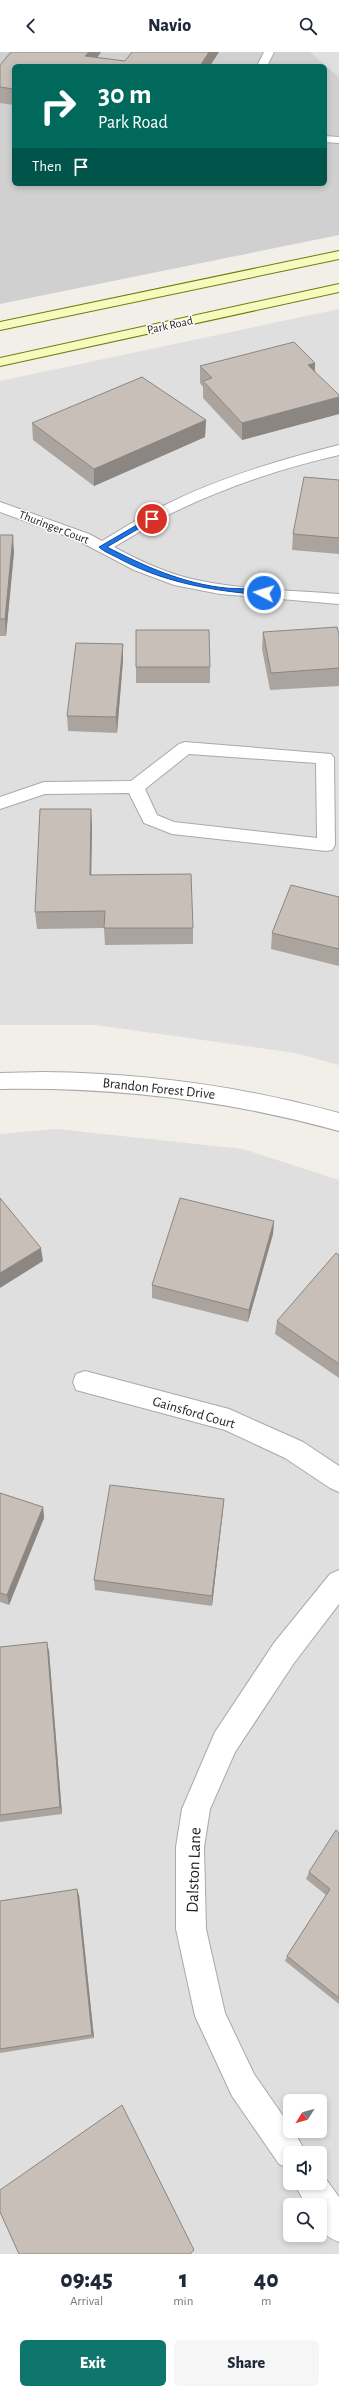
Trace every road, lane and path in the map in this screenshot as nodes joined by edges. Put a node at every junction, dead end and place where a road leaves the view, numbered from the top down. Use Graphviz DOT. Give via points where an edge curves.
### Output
graph roads {
  1 [pos="269,52"];
  2 [pos="263,64"];
  3 [pos="327,139"];
  4 [pos="339,140"];
  5 [pos="339,255"];
  6 [pos="339,288"];
  7 [pos="0,326"];
  8 [pos="0,362"];
  9 [pos="339,450"];
  10 [pos="0,507"];
  11 [pos="102,547"];
  12 [pos="339,599"];
  13 [pos="135,787"];
  14 [pos="0,802"];
  15 [pos="0,1081"];
  16 [pos="339,1122"];
  17 [pos="85,1382"];
  18 [pos="339,1480"];
  19 [pos="339,1583"];
  20 [pos="285,2146"];
  21 [pos="315,2190"];
  22 [pos="339,2226"];
  1 -- 2 [label="lane"];
  3 -- 4 [label="lane"];
  5 -- 7 [label="main road"];
  6 -- 8 [label="main road, Park Road"];
  9 -- 11 [label="street" via="310,456 257,473 191,499"];
  10 -- 11 [label="street, Thuringer Court" via="57,527"];
  11 -- 12 [label="street, Thuringer Court" via="156,574 187,582 220,589"];
  13 -- 13 [label="lane" via="185,748 325,758 326,845 172,828 150,819"];
  13 -- 14 [label="lane" via="44,788"];
  15 -- 16 [label="street, Brandon Forest Drive" via="44,1079 155,1084 206,1091 306,1112"];
  17 -- 18 [label="street, Gainsford Court" via="229,1420 294,1450"];
  19 -- 20 [label="street, Dalston Lane" via="284,1653 225,1742 196,1809 190,1847 192,1929 210,2016 244,2085"];
  21 -- 22 [label="street"];
}
